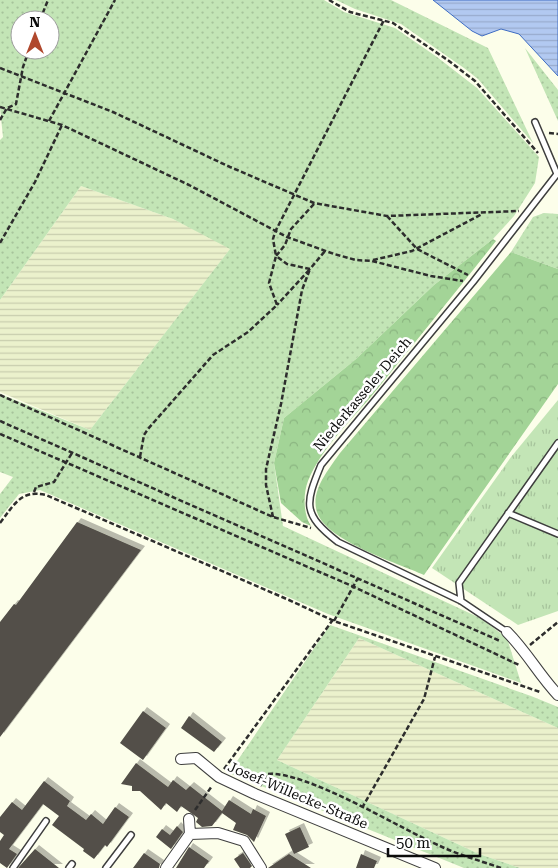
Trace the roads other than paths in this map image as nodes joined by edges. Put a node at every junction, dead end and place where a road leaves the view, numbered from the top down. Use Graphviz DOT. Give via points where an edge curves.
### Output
graph roads {
  1 [pos="535,122"];
  2 [pos="558,443"];
  3 [pos="508,512"];
  4 [pos="558,534"];
  5 [pos="461,601"];
  6 [pos="507,632"];
  7 [pos="554,695"];
  8 [pos="181,759"];
  9 [pos="189,819"];
  10 [pos="46,821"];
  11 [pos="190,834"];
  12 [pos="131,835"];
  13 [pos="13,868"];
  14 [pos="106,868"];
  15 [pos="166,868"];
  16 [pos="262,868"];
  17 [pos="435,868"];
  1 -- 5 [label="lane, Niederkasseler Deich" via="556,174 473,282 321,465 308,497 311,514 322,530 338,542"];
  2 -- 3 [label="lane"];
  3 -- 4 [label="lane"];
  3 -- 5 [label="lane" via="459,583"];
  5 -- 6 [label="lane, Niederkasseler Deich"];
  6 -- 7 [label="street, Niederkasseler Deich" via="525,650"];
  8 -- 17 [label="street, Josef-Willecke-Straße" via="196,758 219,777 255,794"];
  9 -- 11 [label="street"];
  10 -- 13 [label="lane"];
  11 -- 15 [label="street"];
  11 -- 16 [label="street" via="218,833 244,841"];
  12 -- 14 [label="lane"];
}
